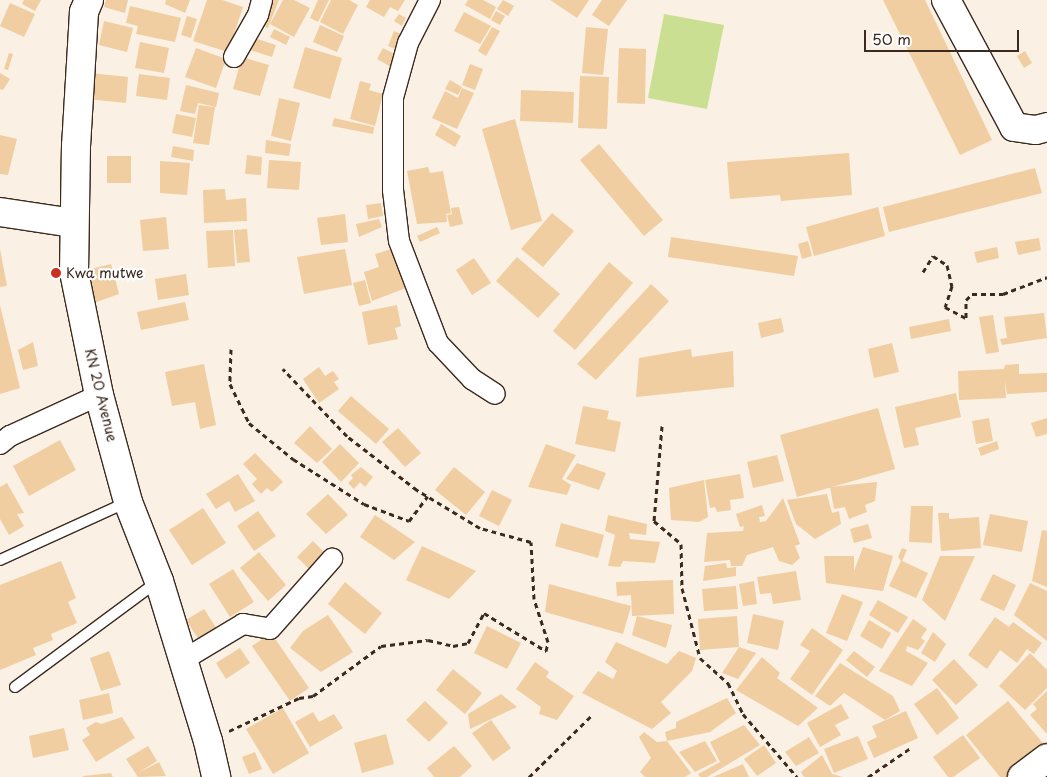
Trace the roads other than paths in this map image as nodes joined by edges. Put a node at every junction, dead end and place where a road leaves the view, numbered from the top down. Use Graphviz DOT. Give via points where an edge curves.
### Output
graph roads {
  1 [pos="89,0"];
  2 [pos="262,0"];
  3 [pos="430,0"];
  4 [pos="946,0"];
  5 [pos="234,57"];
  6 [pos="1047,127"];
  7 [pos="0,212"];
  8 [pos="73,223"];
  9 [pos="495,394"];
  10 [pos="99,395"];
  11 [pos="0,444"];
  12 [pos="128,502"];
  13 [pos="332,559"];
  14 [pos="0,560"];
  15 [pos="159,580"];
  16 [pos="183,660"];
  17 [pos="15,687"];
  18 [pos="1047,758"];
  19 [pos="216,777"];
  20 [pos="1022,777"];
  1 -- 8 [label="main road, KN 20 Avenue" via="84,12"];
  2 -- 5 [label="street" via="258,15"];
  3 -- 9 [label="street" via="408,43 393,98 393,190 400,241 438,343 472,379"];
  4 -- 6 [label="main road" via="1014,127 1036,130"];
  7 -- 8 [label="main road"];
  8 -- 10 [label="main road, KN 20 Avenue" via="74,272"];
  10 -- 11 [label="street" via="10,436"];
  10 -- 12 [label="main road, KN 20 Avenue"];
  12 -- 14 [label="lane"];
  12 -- 15 [label="main road, KN 20 Avenue"];
  13 -- 16 [label="street" via="270,629 243,624"];
  15 -- 16 [label="main road, KN 20 Avenue"];
  15 -- 17 [label="lane"];
  16 -- 19 [label="main road, KN 20 Avenue"];
  18 -- 20 [label="main road"];
}
